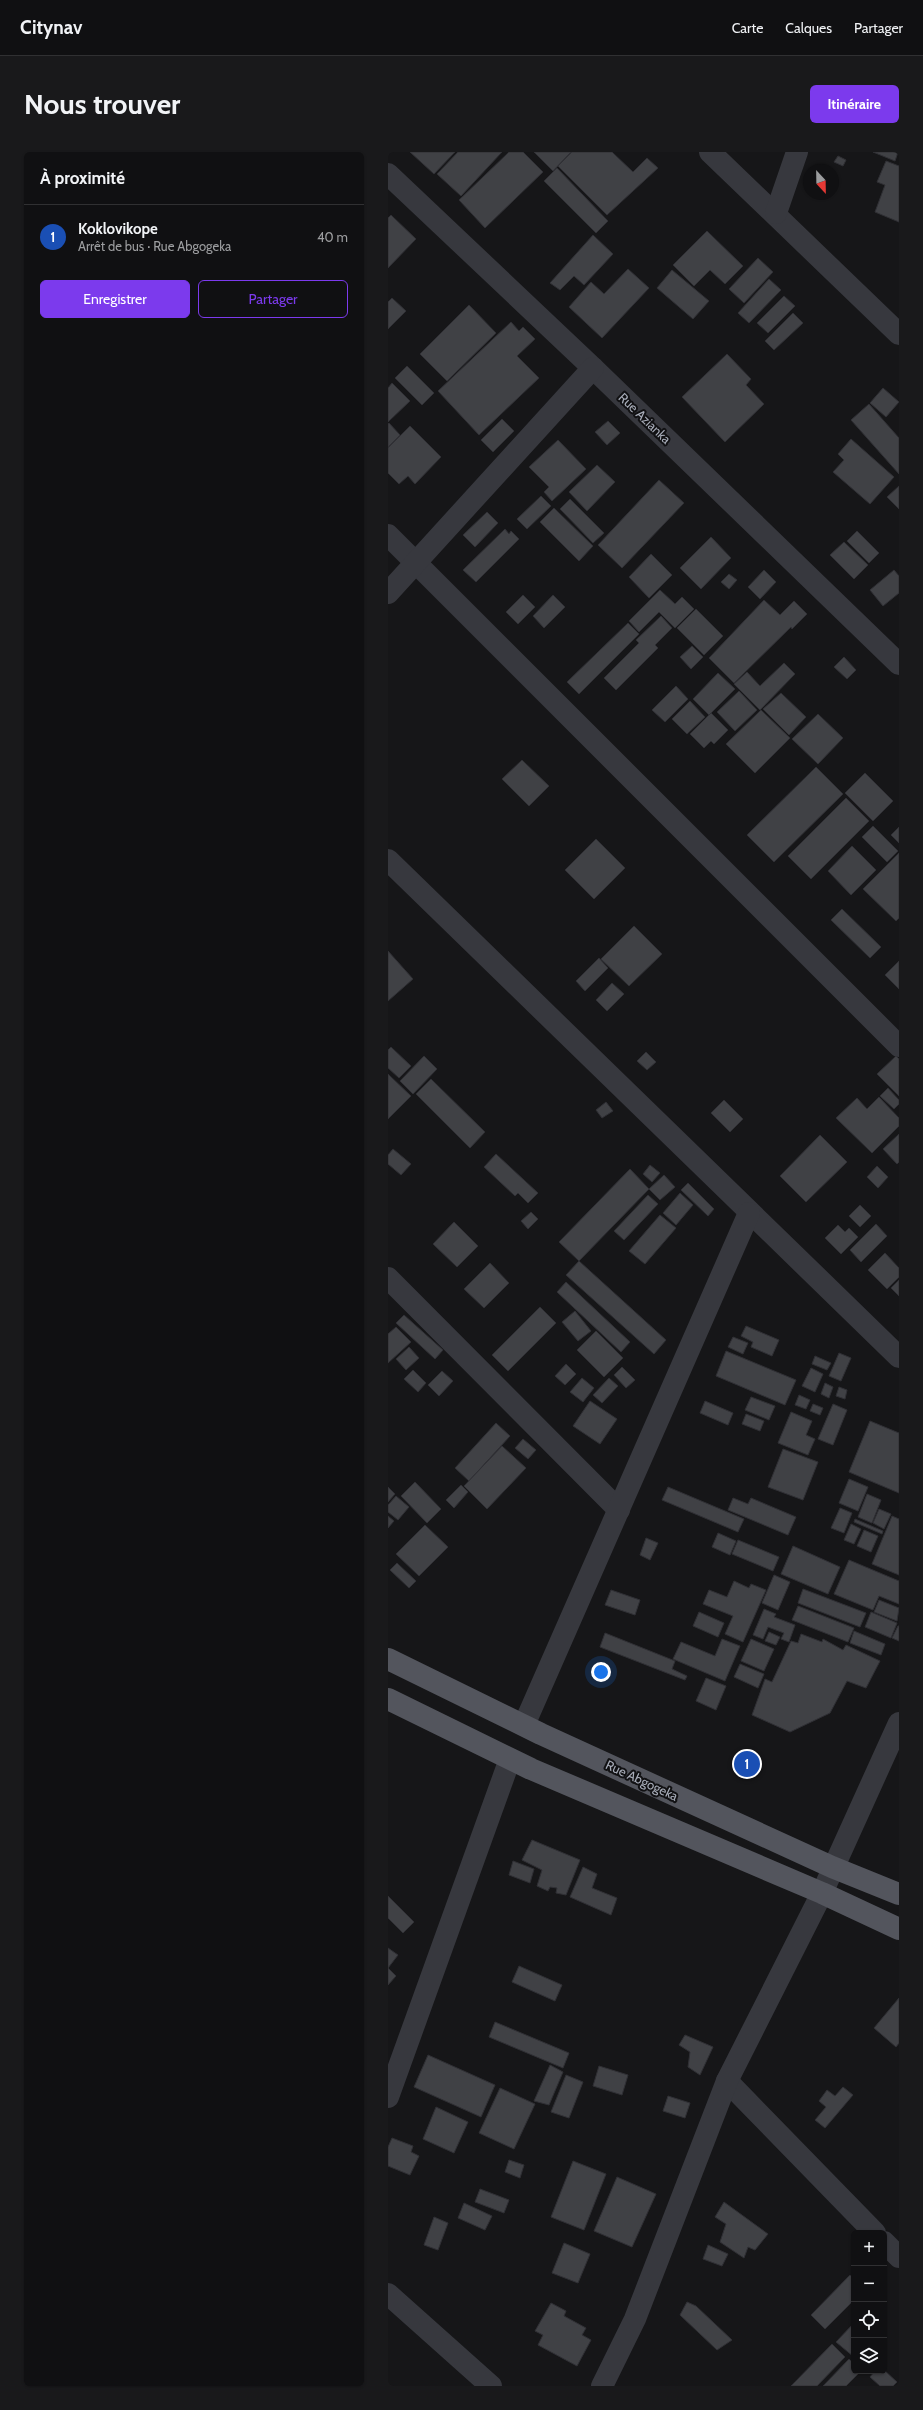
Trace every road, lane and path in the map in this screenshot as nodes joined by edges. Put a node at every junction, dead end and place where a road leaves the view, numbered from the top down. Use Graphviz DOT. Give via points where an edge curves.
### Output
graph roads {
  1 [pos="710,152"];
  2 [pos="797,152"];
  3 [pos="388,174"];
  4 [pos="776,213"];
  5 [pos="899,334"];
  6 [pos="593,368"];
  7 [pos="388,535"];
  8 [pos="416,562"];
  9 [pos="388,593"];
  10 [pos="899,664"];
  11 [pos="388,860"];
  12 [pos="899,1046"];
  13 [pos="749,1213"];
  14 [pos="388,1278"];
  15 [pos="899,1357"];
  16 [pos="619,1510"];
  17 [pos="388,1659"];
  18 [pos="388,1699"];
  19 [pos="899,1724"];
  20 [pos="524,1725"];
  21 [pos="510,1759"];
  22 [pos="832,1867"];
  23 [pos="822,1893"];
  24 [pos="899,1894"];
  25 [pos="899,1928"];
  26 [pos="727,2081"];
  27 [pos="388,2097"];
  28 [pos="872,2230"];
  29 [pos="887,2245"];
  30 [pos="899,2258"];
  31 [pos="388,2294"];
  32 [pos="491,2386"];
  33 [pos="602,2386"];
  1 -- 4 [label="street"];
  2 -- 4 [label="street"];
  3 -- 6 [label="street, Rue Azianka"];
  4 -- 5 [label="street"];
  6 -- 8 [label="street"];
  6 -- 10 [label="street, Rue Azianka"];
  7 -- 8 [label="street"];
  8 -- 9 [label="street"];
  8 -- 12 [label="street"];
  11 -- 13 [label="street"];
  13 -- 15 [label="street"];
  13 -- 16 [label="street"];
  14 -- 16 [label="street"];
  16 -- 20 [label="street"];
  17 -- 20 [label="main road, Rue Abgogeka"];
  18 -- 21 [label="main road"];
  19 -- 22 [label="street"];
  20 -- 22 [label="main road, Rue Abgogeka"];
  21 -- 23 [label="main road"];
  21 -- 27 [label="street"];
  22 -- 23 [label="street"];
  22 -- 24 [label="main road, Rue Abgogeka"];
  23 -- 25 [label="main road"];
  23 -- 26 [label="street"];
  26 -- 28 [label="street"];
  26 -- 33 [label="street" via="635,2319"];
  29 -- 30 [label="street"];
  31 -- 32 [label="street"];
}
